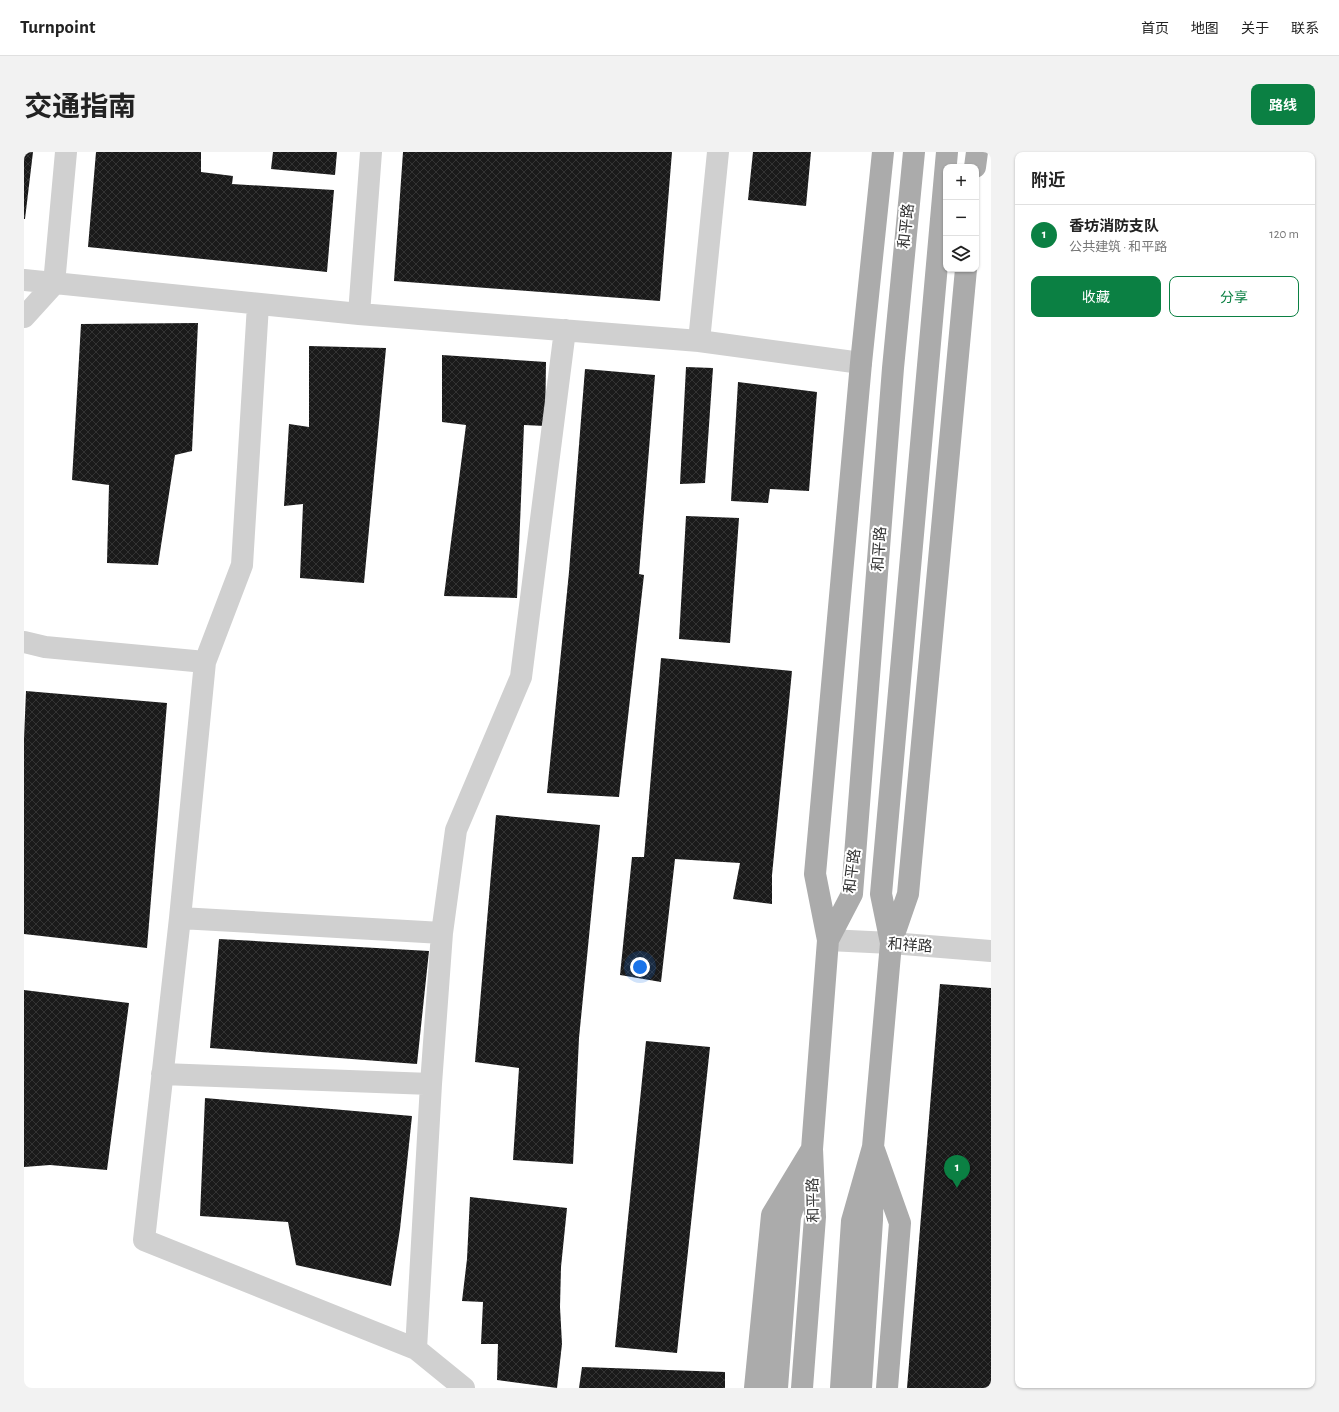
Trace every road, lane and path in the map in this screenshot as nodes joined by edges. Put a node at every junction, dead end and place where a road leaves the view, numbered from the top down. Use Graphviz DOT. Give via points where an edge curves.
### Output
graph roads {
  1 [pos="66,152"];
  2 [pos="371,152"];
  3 [pos="718,152"];
  4 [pos="883,152"];
  5 [pos="914,152"];
  6 [pos="947,152"];
  7 [pos="977,152"];
  8 [pos="975,164"];
  9 [pos="966,272"];
  10 [pos="24,280"];
  11 [pos="54,284"];
  12 [pos="258,305"];
  13 [pos="359,314"];
  14 [pos="24,317"];
  15 [pos="565,330"];
  16 [pos="699,341"];
  17 [pos="861,364"];
  18 [pos="24,642"];
  19 [pos="205,662"];
  20 [pos="180,918"];
  21 [pos="442,933"];
  22 [pos="828,940"];
  23 [pos="890,943"];
  24 [pos="991,951"];
  25 [pos="162,1074"];
  26 [pos="431,1084"];
  27 [pos="873,1147"];
  28 [pos="812,1149"];
  29 [pos="416,1349"];
  30 [pos="464,1388"];
  31 [pos="755,1388"];
  32 [pos="777,1388"];
  33 [pos="802,1388"];
  34 [pos="841,1388"];
  35 [pos="860,1388"];
  36 [pos="887,1388"];
  1 -- 11 [label="street"];
  2 -- 13 [label="street"];
  3 -- 16 [label="street"];
  4 -- 17 [label="main road, 和平路"];
  5 -- 22 [label="main road, 和平路" via="893,368 852,894"];
  6 -- 23 [label="main road, 和平路" via="881,894"];
  7 -- 8 [label="main road"];
  9 -- 23 [label="main road, 和平路" via="908,894"];
  10 -- 11 [label="street"];
  11 -- 12 [label="street"];
  11 -- 14 [label="street"];
  12 -- 13 [label="street"];
  12 -- 19 [label="street" via="242,565"];
  13 -- 15 [label="street"];
  15 -- 16 [label="street"];
  15 -- 21 [label="street" via="521,677 456,830"];
  16 -- 17 [label="street"];
  17 -- 22 [label="main road, 和平路" via="815,874"];
  18 -- 19 [label="street" via="45,647"];
  19 -- 20 [label="street"];
  20 -- 21 [label="street"];
  20 -- 25 [label="street"];
  21 -- 26 [label="street"];
  22 -- 23 [label="street, 和祥路"];
  22 -- 28 [label="main road, 和平路"];
  23 -- 24 [label="street, 和祥路"];
  23 -- 27 [label="main road, 和平路"];
  25 -- 26 [label="street"];
  25 -- 29 [label="street" via="144,1240"];
  26 -- 29 [label="street"];
  27 -- 34 [label="main road, 和平路" via="852,1221"];
  27 -- 35 [label="main road" via="872,1220"];
  27 -- 36 [label="main road" via="900,1223"];
  28 -- 31 [label="main road" via="772,1215"];
  28 -- 32 [label="main road" via="790,1217"];
  28 -- 33 [label="main road, 和平路" via="815,1217"];
  29 -- 30 [label="street"];
}
